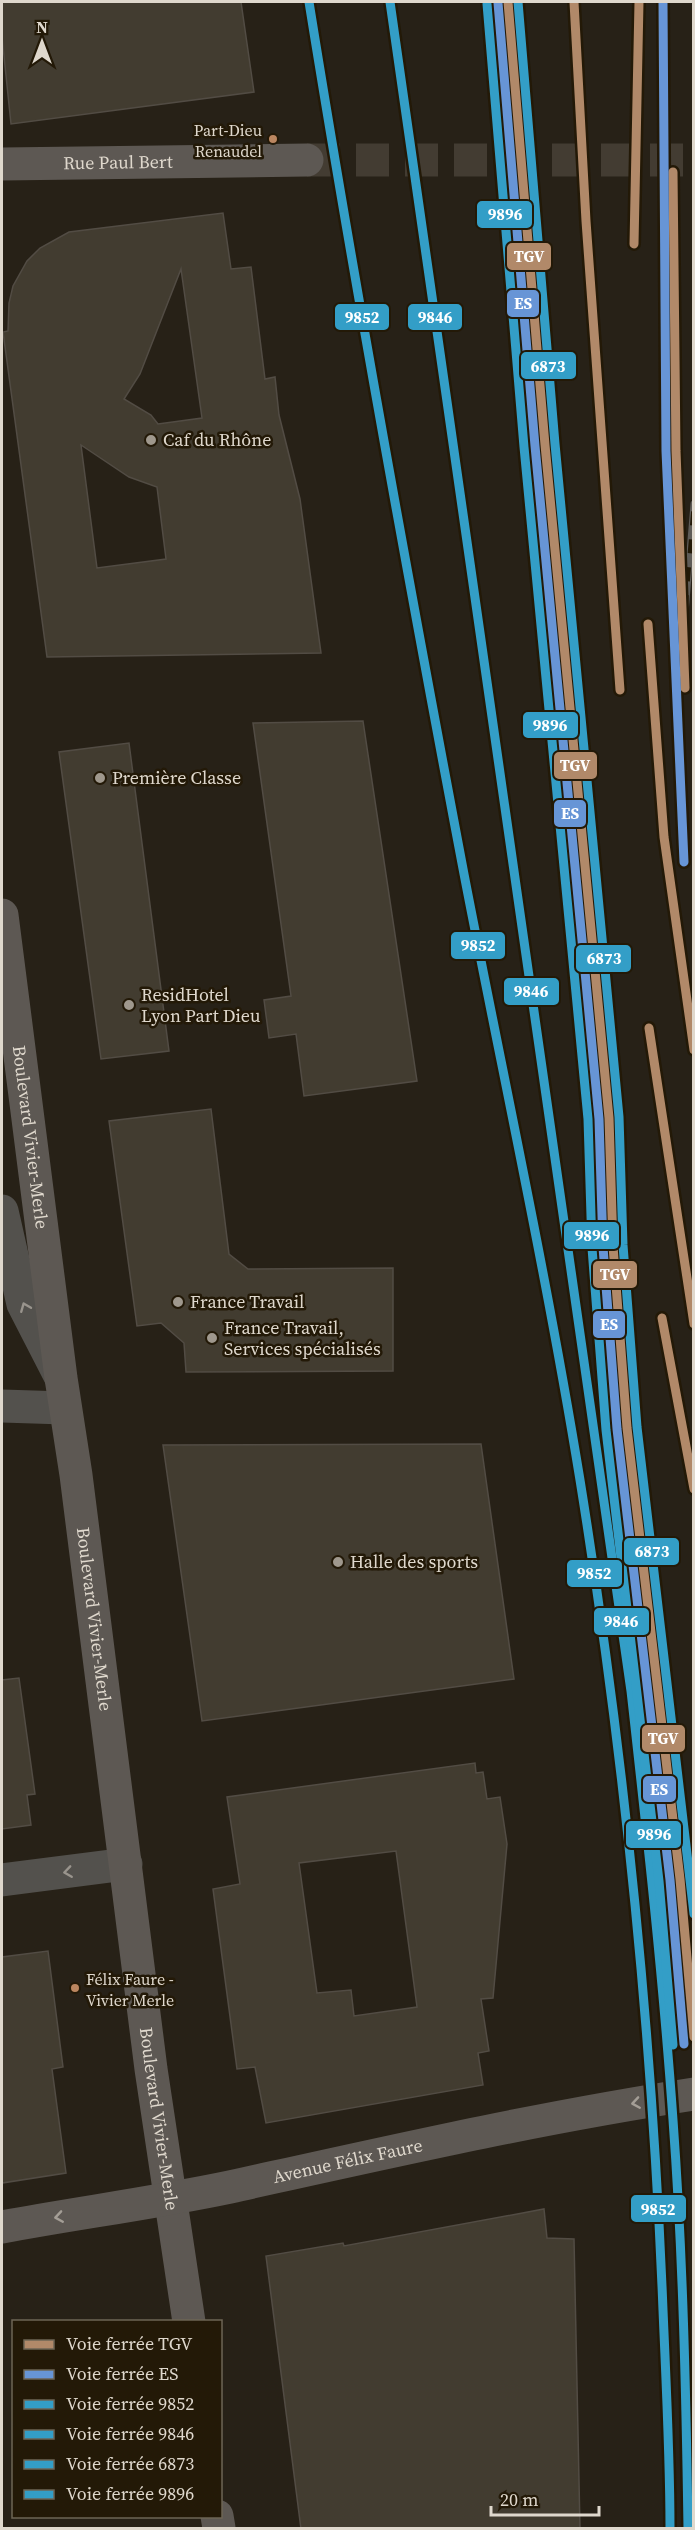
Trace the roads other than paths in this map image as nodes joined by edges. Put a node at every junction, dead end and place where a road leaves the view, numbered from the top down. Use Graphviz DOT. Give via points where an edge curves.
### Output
graph roads {
  1 [pos="307,160"];
  2 [pos="2,164"];
  3 [pos="2,915"];
  4 [pos="2,1211"];
  5 [pos="63,1393"];
  6 [pos="5,1406"];
  7 [pos="126,1864"];
  8 [pos="2,1880"];
  9 [pos="693,2094"];
  10 [pos="171,2197"];
  11 [pos="2,2227"];
  12 [pos="189,2320"];
  1 -- 2 [label="main road, Rue Paul Bert"];
  3 -- 5 [label="main road, Boulevard Vivier-Merle"];
  5 -- 4 [label="street, one-way" via="23,1304"];
  5 -- 6 [label="street"];
  5 -- 7 [label="main road, Boulevard Vivier-Merle"];
  7 -- 8 [label="street, one-way"];
  7 -- 10 [label="main road, Boulevard Vivier-Merle"];
  9 -- 10 [label="main road, Avenue Félix Faure, one-way" via="507,2127"];
  10 -- 11 [label="main road, Avenue Félix Faure, one-way"];
  10 -- 12 [label="main road, Boulevard Vivier-Merle"];
}
